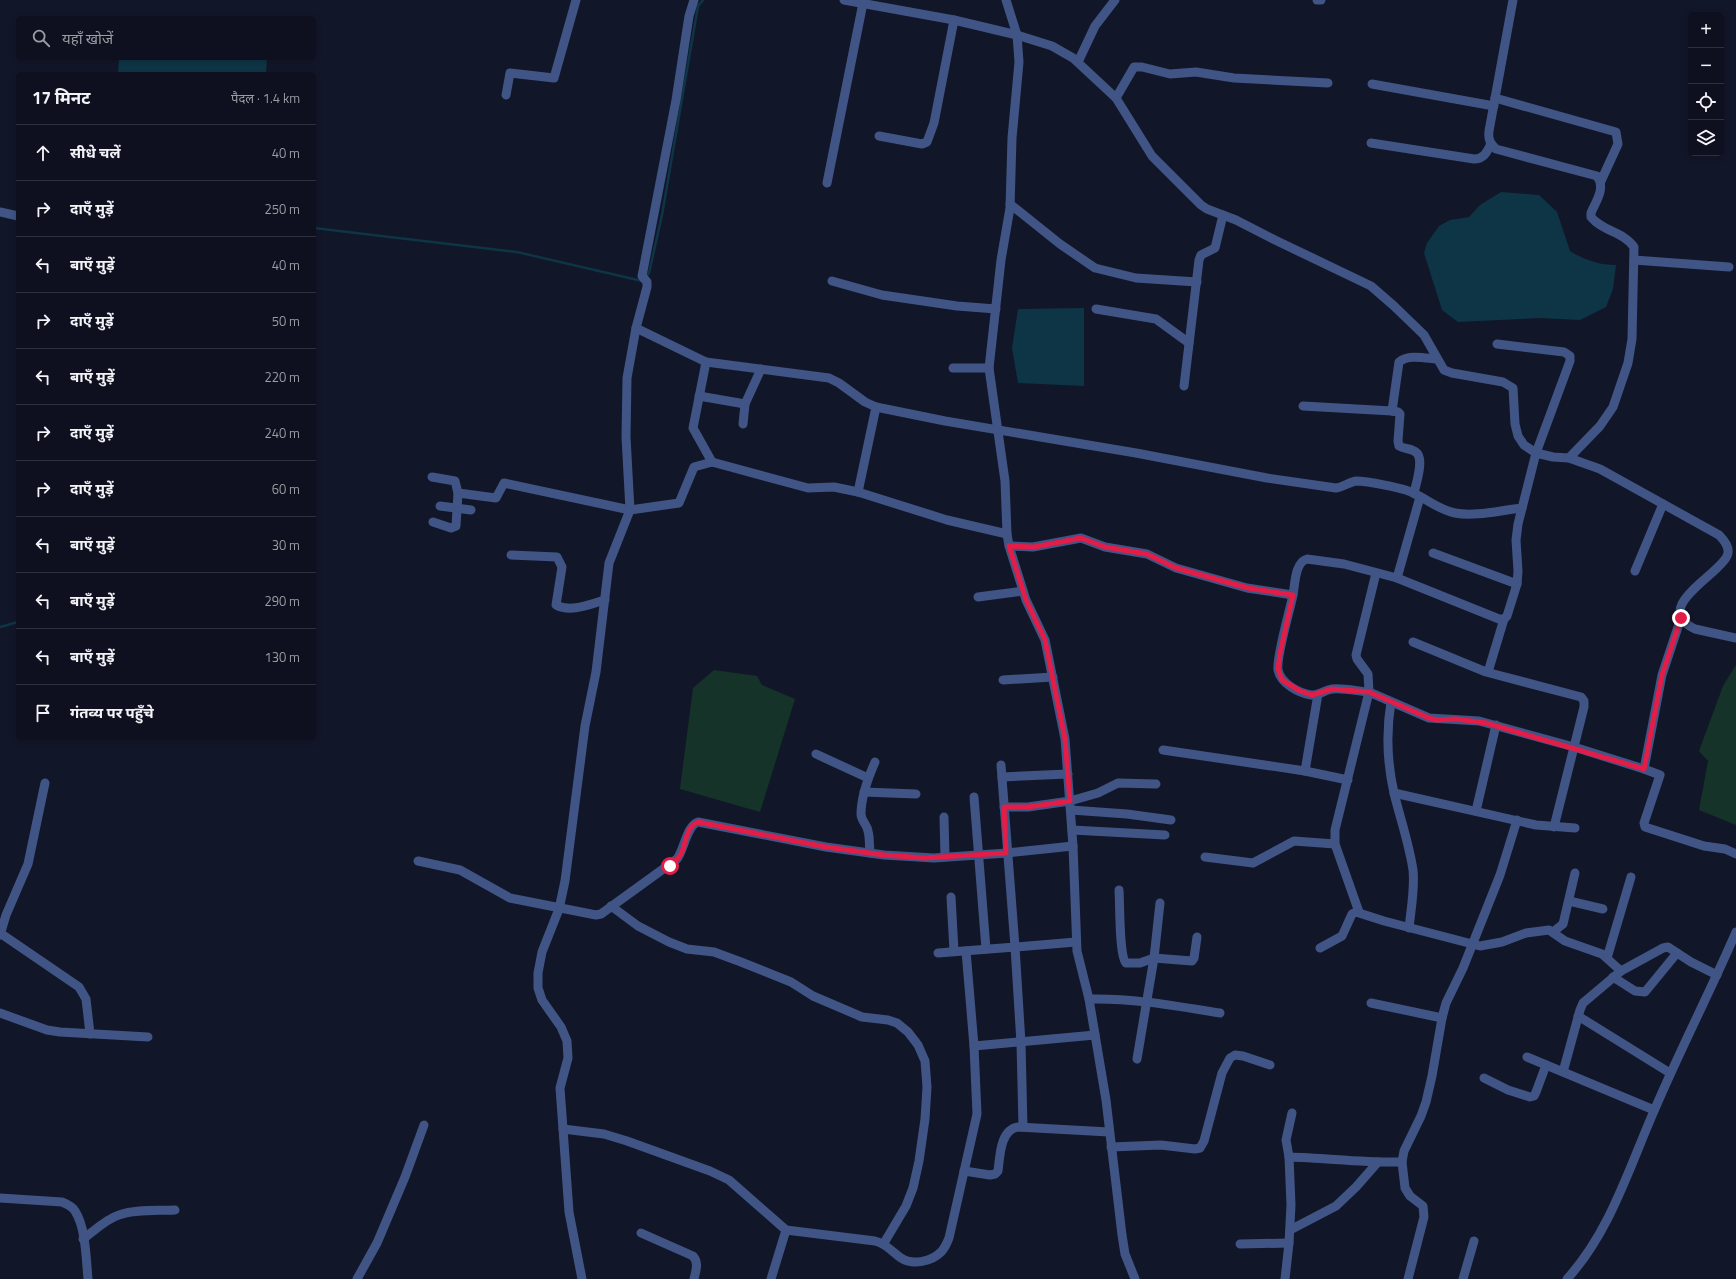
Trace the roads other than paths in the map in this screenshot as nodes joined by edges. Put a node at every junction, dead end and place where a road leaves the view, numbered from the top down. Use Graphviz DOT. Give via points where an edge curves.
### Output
graph roads {
  1 [pos="576,0"];
  2 [pos="694,0"];
  3 [pos="844,0"];
  4 [pos="1006,0"];
  5 [pos="1115,0"];
  6 [pos="1317,0"];
  7 [pos="1321,0"];
  8 [pos="1513,0"];
  9 [pos="863,3"];
  10 [pos="954,20"];
  11 [pos="1017,35"];
  12 [pos="1078,62"];
  13 [pos="1328,83"];
  14 [pos="1372,84"];
  15 [pos="506,95"];
  16 [pos="1116,98"];
  17 [pos="1495,102"];
  18 [pos="879,136"];
  19 [pos="1371,143"];
  20 [pos="1491,144"];
  21 [pos="1601,181"];
  22 [pos="827,183"];
  23 [pos="1010,204"];
  24 [pos="0,212"];
  25 [pos="16,216"];
  26 [pos="1230,217"];
  27 [pos="1634,260"];
  28 [pos="1729,267"];
  29 [pos="832,281"];
  30 [pos="1196,282"];
  31 [pos="996,309"];
  32 [pos="1096,309"];
  33 [pos="636,328"];
  34 [pos="1189,343"];
  35 [pos="1497,344"];
  36 [pos="1436,359"];
  37 [pos="706,362"];
  38 [pos="953,368"];
  39 [pos="988,368"];
  40 [pos="761,369"];
  41 [pos="1184,386"];
  42 [pos="699,396"];
  43 [pos="744,404"];
  44 [pos="1303,406"];
  45 [pos="876,407"];
  46 [pos="1392,411"];
  47 [pos="743,424"];
  48 [pos="998,430"];
  49 [pos="1536,453"];
  50 [pos="1569,458"];
  51 [pos="712,462"];
  52 [pos="432,477"];
  53 [pos="858,492"];
  54 [pos="458,493"];
  55 [pos="473,495"];
  56 [pos="1417,495"];
  57 [pos="1663,504"];
  58 [pos="440,506"];
  59 [pos="1522,508"];
  60 [pos="458,509"];
  61 [pos="630,510"];
  62 [pos="433,522"];
  63 [pos="1007,534"];
  64 [pos="1009,546"];
  65 [pos="1732,546"];
  66 [pos="1433,553"];
  67 [pos="511,555"];
  68 [pos="1636,571"];
  69 [pos="1376,573"];
  70 [pos="1397,578"];
  71 [pos="1517,584"];
  72 [pos="1023,591"];
  73 [pos="1293,595"];
  74 [pos="978,597"];
  75 [pos="605,600"];
  76 [pos="1681,618"];
  77 [pos="1504,619"];
  78 [pos="1736,638"];
  79 [pos="1413,642"];
  80 [pos="1488,672"];
  81 [pos="1053,677"];
  82 [pos="1003,680"];
  83 [pos="1369,692"];
  84 [pos="1318,694"];
  85 [pos="1391,702"];
  86 [pos="1496,725"];
  87 [pos="1574,747"];
  88 [pos="1163,750"];
  89 [pos="816,754"];
  90 [pos="875,762"];
  91 [pos="1001,765"];
  92 [pos="1644,769"];
  93 [pos="1305,771"];
  94 [pos="1068,774"];
  95 [pos="1002,777"];
  96 [pos="868,778"];
  97 [pos="1348,780"];
  98 [pos="45,783"];
  99 [pos="1156,784"];
  100 [pos="864,792"];
  101 [pos="1394,793"];
  102 [pos="916,794"];
  103 [pos="974,797"];
  104 [pos="1070,801"];
  105 [pos="1004,807"];
  106 [pos="1070,810"];
  107 [pos="1476,812"];
  108 [pos="944,817"];
  109 [pos="1171,820"];
  110 [pos="1517,820"];
  111 [pos="1554,827"];
  112 [pos="1575,828"];
  113 [pos="1072,830"];
  114 [pos="1165,835"];
  115 [pos="1335,844"];
  116 [pos="1073,846"];
  117 [pos="870,853"];
  118 [pos="1006,853"];
  119 [pos="1736,854"];
  120 [pos="979,855"];
  121 [pos="945,857"];
  122 [pos="1205,857"];
  123 [pos="418,861"];
  124 [pos="1575,873"];
  125 [pos="1631,877"];
  126 [pos="1119,890"];
  127 [pos="952,897"];
  128 [pos="1569,901"];
  129 [pos="1160,903"];
  130 [pos="611,906"];
  131 [pos="559,909"];
  132 [pos="1603,909"];
  133 [pos="1359,912"];
  134 [pos="1409,928"];
  135 [pos="1553,932"];
  136 [pos="1736,932"];
  137 [pos="0,934"];
  138 [pos="1197,937"];
  139 [pos="1076,942"];
  140 [pos="1472,944"];
  141 [pos="1014,947"];
  142 [pos="1320,948"];
  143 [pos="986,949"];
  144 [pos="966,950"];
  145 [pos="954,951"];
  146 [pos="938,953"];
  147 [pos="1677,953"];
  148 [pos="1154,958"];
  149 [pos="1607,958"];
  150 [pos="1621,971"];
  151 [pos="1717,975"];
  152 [pos="1613,977"];
  153 [pos="1089,999"];
  154 [pos="1146,1001"];
  155 [pos="1371,1003"];
  156 [pos="0,1013"];
  157 [pos="1220,1013"];
  158 [pos="1578,1016"];
  159 [pos="1442,1018"];
  160 [pos="90,1034"];
  161 [pos="1095,1035"];
  162 [pos="148,1037"];
  163 [pos="1020,1042"];
  164 [pos="974,1046"];
  165 [pos="1527,1057"];
  166 [pos="1138,1059"];
  167 [pos="1270,1065"];
  168 [pos="1546,1065"];
  169 [pos="1563,1072"];
  170 [pos="1670,1073"];
  171 [pos="1484,1078"];
  172 [pos="1654,1110"];
  173 [pos="1292,1113"];
  174 [pos="424,1125"];
  175 [pos="1023,1127"];
  176 [pos="563,1129"];
  177 [pos="1109,1132"];
  178 [pos="1111,1147"];
  179 [pos="1289,1157"];
  180 [pos="1378,1162"];
  181 [pos="1402,1162"];
  182 [pos="964,1171"];
  183 [pos="0,1198"];
  184 [pos="175,1210"];
  185 [pos="786,1230"];
  186 [pos="1290,1230"];
  187 [pos="641,1233"];
  188 [pos="83,1239"];
  189 [pos="1474,1241"];
  190 [pos="884,1243"];
  191 [pos="1289,1243"];
  192 [pos="1240,1244"];
  193 [pos="88,1279"];
  194 [pos="357,1279"];
  195 [pos="582,1279"];
  196 [pos="694,1279"];
  197 [pos="771,1279"];
  198 [pos="1135,1279"];
  199 [pos="1285,1279"];
  200 [pos="1408,1279"];
  201 [pos="1463,1279"];
  202 [pos="1567,1279"];
  1 -- 15 [label="street" via="554,78 510,73"];
  2 -- 33 [label="street" via="689,16"];
  3 -- 9 [label="street"];
  4 -- 11 [label="street"];
  5 -- 12 [label="street" via="1095,26"];
  6 -- 7 [label="street"];
  8 -- 17 [label="street"];
  9 -- 10 [label="street"];
  9 -- 22 [label="street"];
  10 -- 11 [label="street"];
  10 -- 18 [label="street" via="934,123 927,142 922,144"];
  11 -- 12 [label="street" via="1052,46"];
  11 -- 23 [label="street" via="1019,62 1012,138"];
  12 -- 16 [label="street"];
  13 -- 16 [label="street" via="1234,78 1196,72 1170,74 1134,67"];
  14 -- 17 [label="street"];
  16 -- 26 [label="street" via="1152,156 1201,205"];
  17 -- 20 [label="street" via="1488,139"];
  17 -- 21 [label="street" via="1616,132 1618,144"];
  19 -- 20 [label="street" via="1474,160 1485,155"];
  20 -- 21 [label="street" via="1496,149 1597,176"];
  21 -- 27 [label="street" via="1601,190 1591,217 1630,242 1634,247"];
  23 -- 30 [label="street" via="1095,268 1130,277"];
  23 -- 31 [label="street"];
  24 -- 25 [label="street"];
  26 -- 30 [label="street" via="1215,248 1201,255"];
  26 -- 36 [label="street" via="1371,286 1424,335"];
  27 -- 28 [label="street"];
  27 -- 50 [label="street" via="1632,339 1626,369 1612,407 1600,426"];
  29 -- 31 [label="street" via="882,295"];
  30 -- 34 [label="street"];
  31 -- 39 [label="street"];
  32 -- 34 [label="street" via="1156,319"];
  33 -- 37 [label="street"];
  33 -- 61 [label="street" via="627,378 626,437"];
  34 -- 41 [label="street"];
  35 -- 49 [label="street" via="1564,352 1570,356"];
  36 -- 46 [label="street" via="1409,358 1399,362"];
  36 -- 49 [label="street" via="1444,370 1503,382 1513,388 1518,436 1524,445"];
  37 -- 40 [label="street"];
  37 -- 42 [label="street"];
  38 -- 39 [label="street"];
  39 -- 48 [label="street"];
  40 -- 43 [label="street"];
  40 -- 45 [label="street" via="828,378"];
  42 -- 43 [label="street"];
  42 -- 51 [label="street" via="693,428"];
  43 -- 47 [label="street"];
  44 -- 46 [label="street"];
  45 -- 48 [label="street"];
  45 -- 53 [label="street"];
  46 -- 56 [label="street" via="1400,414 1398,444 1415,451 1420,458"];
  48 -- 56 [label="street" via="1275,479 1336,488 1355,481 1364,482"];
  48 -- 63 [label="street" via="1005,481"];
  49 -- 50 [label="street" via="1553,458"];
  49 -- 59 [label="street"];
  50 -- 57 [label="street" via="1600,469"];
  51 -- 53 [label="street" via="808,488 834,487"];
  51 -- 61 [label="street" via="694,467 678,503"];
  52 -- 54 [label="street" via="455,481"];
  53 -- 63 [label="street" via="947,520"];
  54 -- 55 [label="street"];
  54 -- 60 [label="street"];
  55 -- 60 [label="street" via="472,514"];
  55 -- 61 [label="street" via="496,498 504,483"];
  56 -- 59 [label="street" via="1455,513"];
  56 -- 70 [label="street"];
  57 -- 65 [label="street" via="1719,535"];
  57 -- 68 [label="street"];
  58 -- 60 [label="street"];
  59 -- 71 [label="street" via="1516,540"];
  60 -- 62 [label="street" via="456,526 451,528"];
  61 -- 75 [label="street" via="610,563"];
  63 -- 64 [label="street"];
  64 -- 72 [label="street"];
  64 -- 73 [label="street" via="1034,547 1081,538 1105,547 1147,554 1176,568 1248,588"];
  65 -- 76 [label="street" via="1722,563 1684,598 1680,609"];
  66 -- 71 [label="street"];
  67 -- 75 [label="street" via="557,557 562,567 556,598 556,605 560,607 583,607"];
  69 -- 70 [label="street"];
  69 -- 73 [label="street" via="1344,564 1302,560"];
  69 -- 83 [label="street" via="1356,655 1368,674"];
  70 -- 77 [label="street"];
  71 -- 77 [label="street"];
  72 -- 74 [label="street"];
  72 -- 81 [label="street" via="1045,640"];
  73 -- 84 [label="street" via="1278,669 1286,683 1300,691"];
  75 -- 131 [label="street"];
  76 -- 78 [label="street" via="1695,629"];
  76 -- 92 [label="street" via="1662,675"];
  77 -- 80 [label="street"];
  79 -- 80 [label="street"];
  80 -- 87 [label="street" via="1582,697 1584,706"];
  81 -- 82 [label="street"];
  81 -- 94 [label="street" via="1065,739"];
  83 -- 84 [label="street" via="1332,689"];
  83 -- 85 [label="street"];
  83 -- 97 [label="street"];
  84 -- 93 [label="street"];
  85 -- 86 [label="street" via="1437,720 1456,719"];
  85 -- 101 [label="street" via="1387,737"];
  86 -- 87 [label="street"];
  86 -- 107 [label="street"];
  87 -- 92 [label="street"];
  87 -- 111 [label="street"];
  88 -- 93 [label="street"];
  89 -- 96 [label="street"];
  90 -- 96 [label="street"];
  91 -- 95 [label="street"];
  92 -- 119 [label="street" via="1660,775 1644,822 1645,827"];
  93 -- 97 [label="street"];
  94 -- 95 [label="street"];
  94 -- 104 [label="street"];
  95 -- 105 [label="street"];
  96 -- 100 [label="street"];
  97 -- 115 [label="street" via="1335,830"];
  98 -- 137 [label="street" via="28,864"];
  99 -- 104 [label="street" via="1118,783 1098,793"];
  100 -- 102 [label="street"];
  100 -- 117 [label="street" via="861,814 868,831"];
  101 -- 107 [label="street"];
  101 -- 134 [label="street" via="1413,871"];
  103 -- 120 [label="street"];
  104 -- 105 [label="street" via="1028,807"];
  104 -- 106 [label="street"];
  105 -- 118 [label="street"];
  106 -- 109 [label="street"];
  106 -- 113 [label="street"];
  107 -- 110 [label="street"];
  108 -- 121 [label="street"];
  110 -- 111 [label="street"];
  110 -- 140 [label="street" via="1500,875"];
  111 -- 112 [label="street"];
  113 -- 114 [label="street"];
  113 -- 116 [label="street"];
  115 -- 122 [label="street" via="1294,841 1252,863"];
  115 -- 133 [label="street"];
  116 -- 118 [label="street"];
  116 -- 139 [label="street"];
  117 -- 121 [label="street" via="924,858"];
  117 -- 130 [label="street" via="693,823 677,859"];
  118 -- 120 [label="street"];
  118 -- 141 [label="street"];
  120 -- 121 [label="street"];
  120 -- 143 [label="street"];
  123 -- 131 [label="street" via="460,870 510,898"];
  124 -- 128 [label="street"];
  125 -- 149 [label="street"];
  126 -- 148 [label="street" via="1123,960 1126,963 1140,963"];
  127 -- 145 [label="street"];
  128 -- 132 [label="street"];
  128 -- 135 [label="street" via="1563,924"];
  129 -- 148 [label="street"];
  130 -- 131 [label="street" via="596,916"];
  130 -- 190 [label="street" via="638,926 669,942 687,949 714,952 741,962 791,982 813,996 862,1017 888,1020 908,1032 918,1045 925,1061 926,1119 913,1188 906,1206"];
  131 -- 176 [label="street" via="542,952 538,980 542,1000 561,1027 567,1041 568,1058 560,1088"];
  133 -- 134 [label="street"];
  133 -- 142 [label="street" via="1352,914 1342,936"];
  134 -- 140 [label="street"];
  135 -- 140 [label="street" via="1526,933 1490,945"];
  135 -- 149 [label="street" via="1565,941"];
  136 -- 151 [label="street"];
  137 -- 160 [label="street" via="79,987 86,999"];
  138 -- 148 [label="street" via="1192,961"];
  139 -- 141 [label="street"];
  139 -- 153 [label="street"];
  140 -- 159 [label="street"];
  141 -- 143 [label="street"];
  141 -- 163 [label="street"];
  143 -- 144 [label="street"];
  144 -- 145 [label="street"];
  144 -- 164 [label="street"];
  145 -- 146 [label="street"];
  147 -- 150 [label="street" via="1672,948 1663,948"];
  147 -- 151 [label="street"];
  147 -- 152 [label="street" via="1645,992 1635,991"];
  148 -- 154 [label="street"];
  149 -- 150 [label="street"];
  150 -- 152 [label="street"];
  151 -- 170 [label="street"];
  152 -- 158 [label="street" via="1583,1003"];
  153 -- 154 [label="street"];
  153 -- 161 [label="street"];
  154 -- 157 [label="street"];
  154 -- 166 [label="street"];
  155 -- 159 [label="street"];
  156 -- 160 [label="street" via="47,1030"];
  158 -- 169 [label="street"];
  158 -- 170 [label="street"];
  159 -- 181 [label="street" via="1426,1102 1404,1151"];
  160 -- 162 [label="street"];
  161 -- 163 [label="street"];
  161 -- 177 [label="street"];
  163 -- 164 [label="street"];
  163 -- 175 [label="street"];
  164 -- 182 [label="street" via="977,1114"];
  165 -- 168 [label="street"];
  167 -- 178 [label="street" via="1243,1056 1235,1055 1230,1058 1222,1073 1200,1148 1162,1145"];
  168 -- 169 [label="street"];
  168 -- 171 [label="street" via="1536,1092 1530,1098"];
  169 -- 172 [label="street"];
  170 -- 172 [label="street"];
  172 -- 202 [label="street" via="1616,1202 1581,1264"];
  173 -- 179 [label="street" via="1286,1140"];
  174 -- 194 [label="street" via="377,1243"];
  175 -- 177 [label="street"];
  175 -- 182 [label="street" via="1007,1131 998,1171 995,1174"];
  176 -- 185 [label="street" via="604,1134 710,1171 729,1180"];
  176 -- 195 [label="street" via="569,1212"];
  177 -- 178 [label="street"];
  178 -- 198 [label="street" via="1125,1254"];
  179 -- 180 [label="street"];
  179 -- 186 [label="street"];
  180 -- 181 [label="street"];
  180 -- 186 [label="street" via="1336,1206"];
  181 -- 200 [label="street" via="1405,1188 1424,1209"];
  182 -- 190 [label="street" via="949,1238 943,1251 934,1258 918,1262 909,1261 901,1258"];
  183 -- 188 [label="street" via="62,1202 69,1205 75,1211"];
  184 -- 188 [label="street" via="119,1215"];
  185 -- 190 [label="street"];
  185 -- 197 [label="street"];
  186 -- 191 [label="street"];
  187 -- 196 [label="street" via="693,1256 697,1260"];
  188 -- 193 [label="street"];
  189 -- 201 [label="street"];
  191 -- 192 [label="street"];
  191 -- 199 [label="street"];
}
